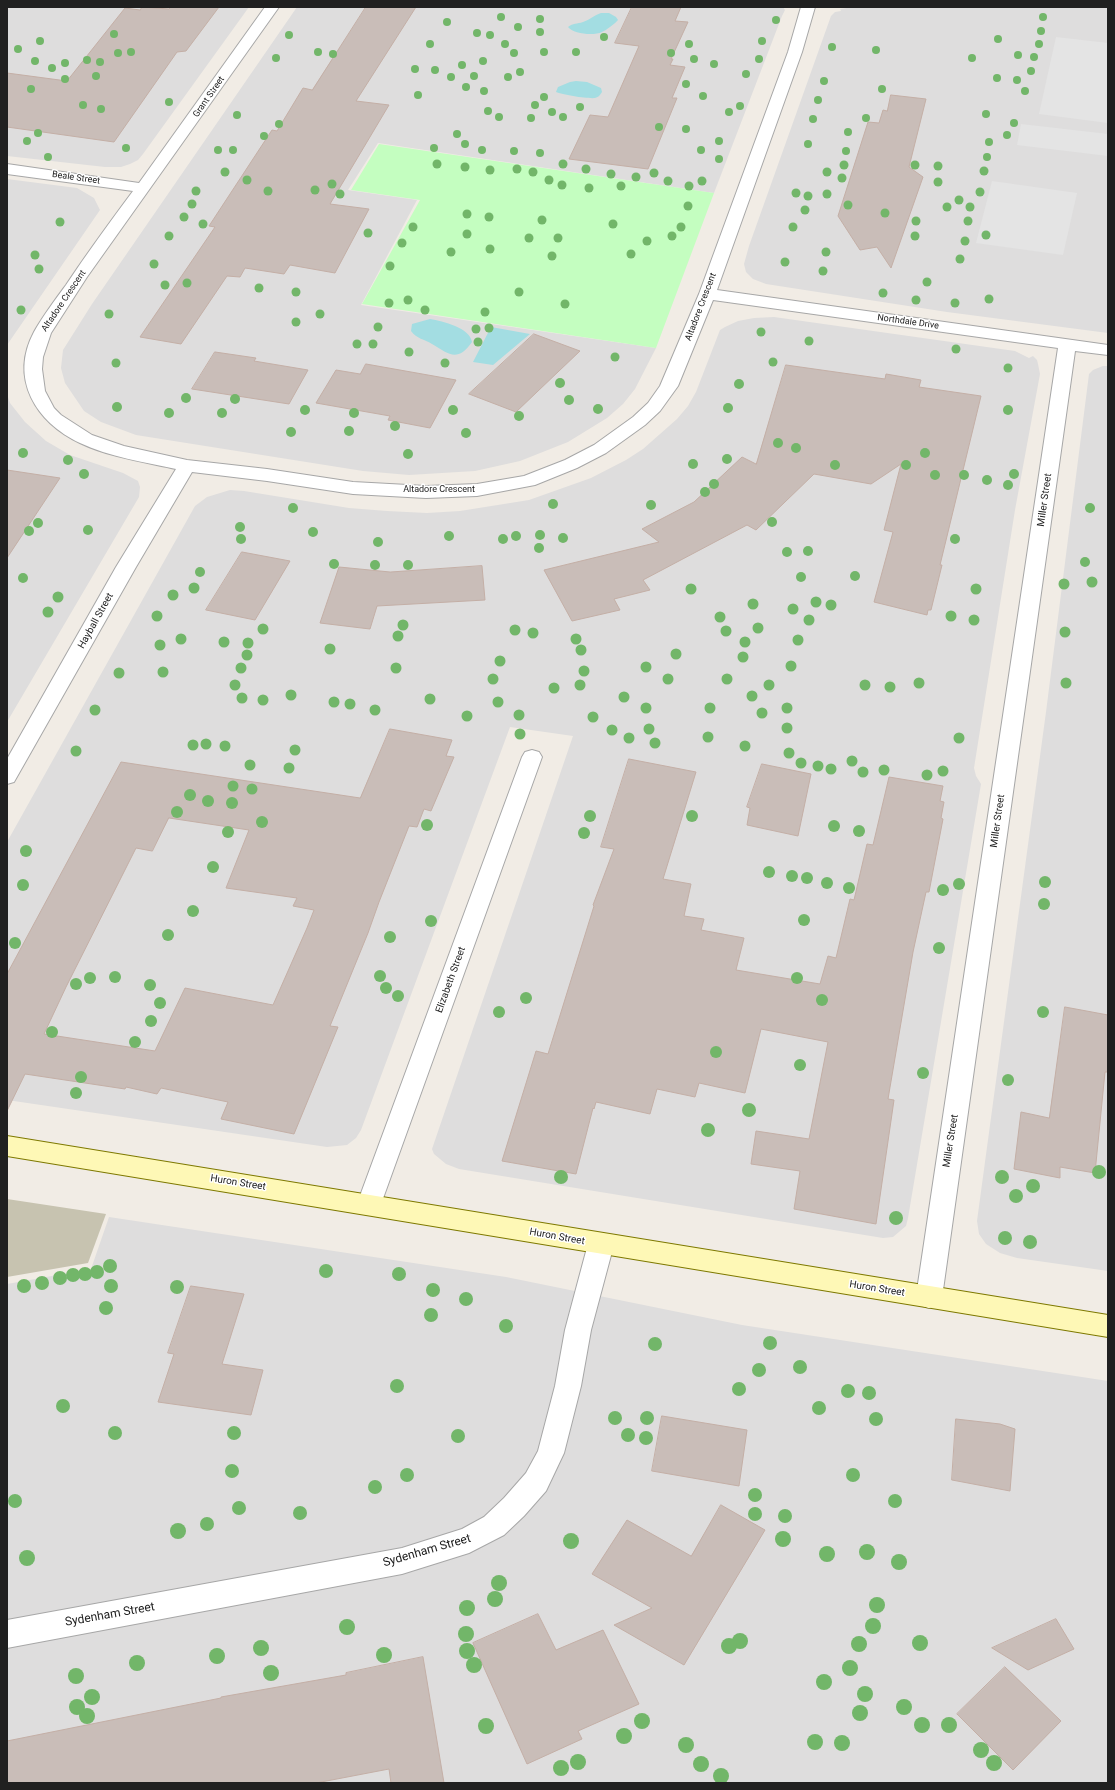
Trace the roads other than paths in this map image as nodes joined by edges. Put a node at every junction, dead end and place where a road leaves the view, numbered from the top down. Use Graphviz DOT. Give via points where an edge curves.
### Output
graph roads {
  1 [pos="272,7"];
  2 [pos="808,7"];
  3 [pos="7,169"];
  4 [pos="144,188"];
  5 [pos="708,294"];
  6 [pos="1067,345"];
  7 [pos="1108,350"];
  8 [pos="186,466"];
  9 [pos="532,757"];
  10 [pos="7,777"];
  11 [pos="7,1146"];
  12 [pos="369,1204"];
  13 [pos="601,1244"];
  14 [pos="929,1297"];
  15 [pos="1108,1326"];
  16 [pos="7,1634"];
  1 -- 4 [label="street, Grant Street"];
  2 -- 5 [label="street, Altadore Crescent" via="795,52"];
  3 -- 4 [label="street, Beale Street"];
  4 -- 8 [label="street, Altadore Crescent" via="42,333 34,357 36,391 46,410 55,419 86,439 119,450"];
  5 -- 6 [label="street, Northdale Drive"];
  5 -- 8 [label="street, Altadore Crescent" via="669,386 654,407 600,449 528,481 477,490 426,492 353,488"];
  6 -- 7 [label="street, Northdale Drive"];
  6 -- 14 [label="street, Miller Street"];
  8 -- 10 [label="street, Hayball Street"];
  9 -- 12 [label="street, Elizabeth Street"];
  11 -- 12 [label="main road, Huron Street"];
  12 -- 13 [label="main road, Huron Street"];
  13 -- 14 [label="main road, Huron Street"];
  13 -- 16 [label="street, Sydenham Street" via="578,1330 568,1386 551,1453 536,1482 494,1526 469,1540 402,1561"];
  14 -- 15 [label="main road, Huron Street"];
}
